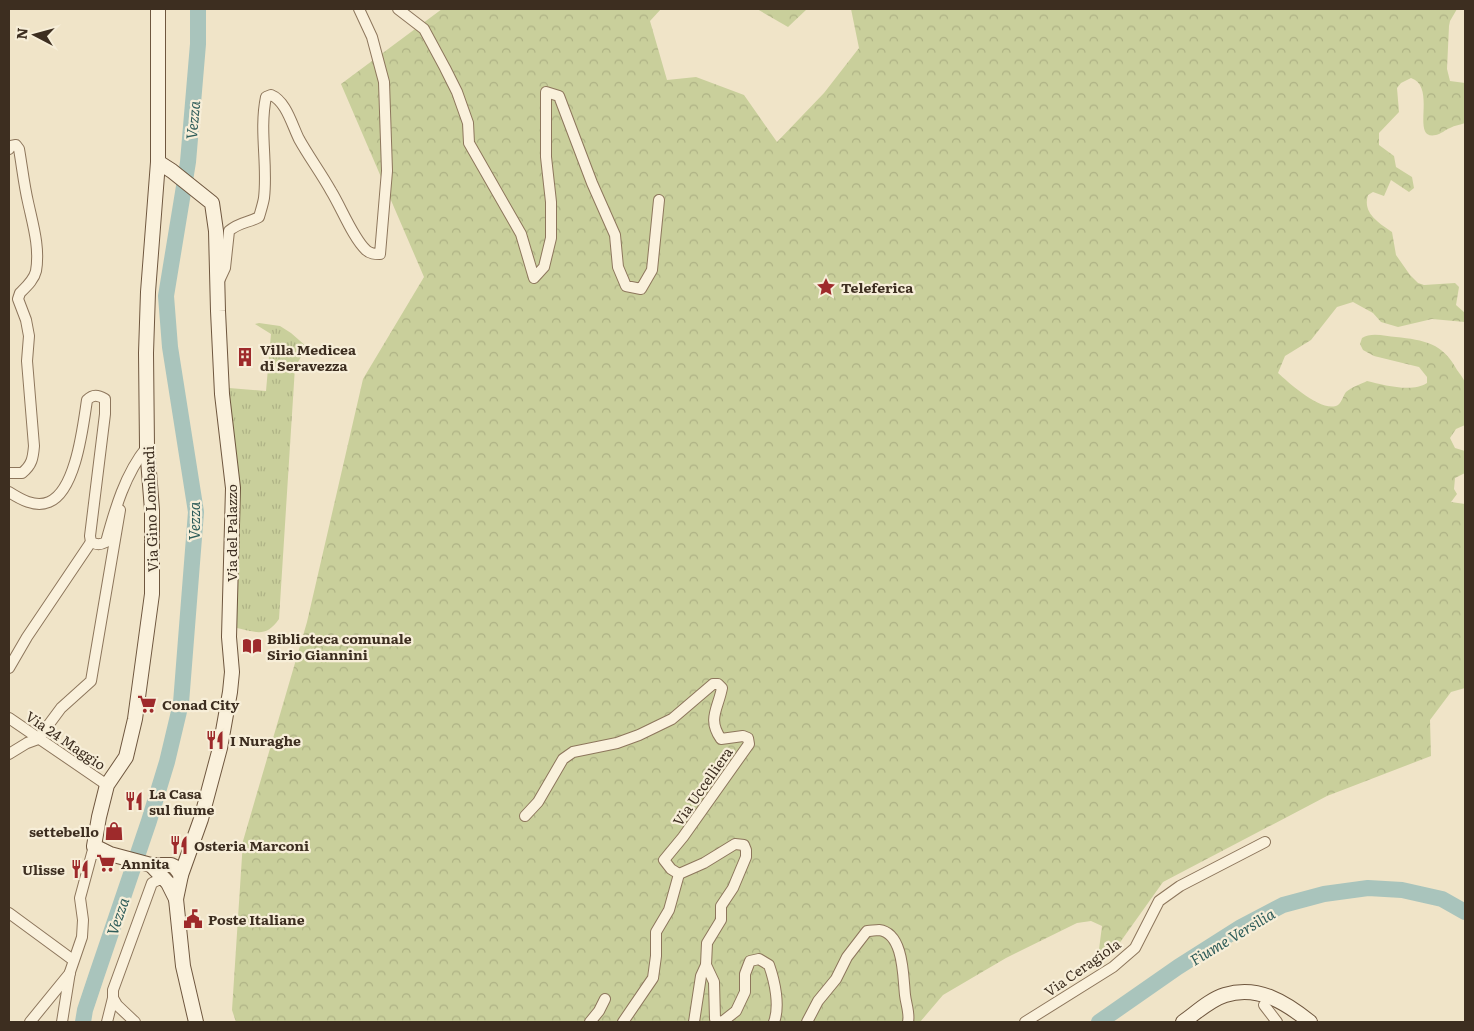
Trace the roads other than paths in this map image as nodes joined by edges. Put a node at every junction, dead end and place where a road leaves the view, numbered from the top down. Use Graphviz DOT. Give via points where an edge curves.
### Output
graph roads {
  1 [pos="158,9"];
  2 [pos="359,9"];
  3 [pos="398,9"];
  4 [pos="9,149"];
  5 [pos="158,162"];
  6 [pos="659,200"];
  7 [pos="218,284"];
  8 [pos="147,447"];
  9 [pos="9,473"];
  10 [pos="9,492"];
  11 [pos="118,499"];
  12 [pos="91,542"];
  13 [pos="9,668"];
  14 [pos="9,718"];
  15 [pos="38,739"];
  16 [pos="9,754"];
  17 [pos="107,785"];
  18 [pos="525,816"];
  19 [pos="1265,842"];
  20 [pos="94,846"];
  21 [pos="151,865"];
  22 [pos="678,874"];
  23 [pos="181,875"];
  24 [pos="166,880"];
  25 [pos="176,899"];
  26 [pos="9,914"];
  27 [pos="73,960"];
  28 [pos="706,965"];
  29 [pos="70,972"];
  30 [pos="113,998"];
  31 [pos="605,1000"];
  32 [pos="1264,1005"];
  33 [pos="32,1021"];
  34 [pos="62,1022"];
  35 [pos="107,1022"];
  36 [pos="135,1022"];
  37 [pos="196,1022"];
  38 [pos="590,1022"];
  39 [pos="623,1022"];
  40 [pos="694,1022"];
  41 [pos="721,1022"];
  42 [pos="774,1022"];
  43 [pos="807,1022"];
  44 [pos="908,1022"];
  45 [pos="1025,1022"];
  46 [pos="1183,1022"];
  47 [pos="1277,1022"];
  48 [pos="1310,1022"];
  1 -- 5 [label="main road, Via Gino Lombardi"];
  2 -- 7 [label="street" via="372,37 384,82 387,171 380,254 366,251 357,239 287,112 277,97 271,95 266,97 264,106 264,198 259,217 236,224 229,231 225,268"];
  3 -- 6 [label="street" via="424,29 445,68 468,122 469,143 521,234 534,278 544,267 551,238 546,92 559,96 615,235 618,267 626,286 641,288 652,270"];
  4 -- 9 [label="street" via="16,145 19,148 37,249 36,273 18,299 29,336 27,361 33,460 22,473"];
  5 -- 7 [label="main road, Via del Palazzo" via="212,203"];
  5 -- 8 [label="main road, Via Gino Lombardi" via="147,301"];
  7 -- 23 [label="main road, Via del Palazzo" via="222,394 233,488 228,637 232,672 220,748 201,819"];
  8 -- 11 [label="street" via="138,458"];
  8 -- 17 [label="main road, Via Gino Lombardi" via="152,510 152,594 135,719 126,757"];
  10 -- 12 [label="street" via="31,503 48,503 56,498 62,491 81,443 87,400 98,395 105,399"];
  11 -- 12 [label="street" via="106,542 96,545"];
  11 -- 15 [label="street" via="120,510 91,681 61,708"];
  12 -- 13 [label="street"];
  14 -- 15 [label="street, Via 24 Maggio"];
  15 -- 16 [label="street"];
  15 -- 17 [label="street, Via 24 Maggio"];
  17 -- 20 [label="main road, Via Gino Lombardi"];
  18 -- 22 [label="street, Via Uccelliera" via="538,802 563,759 573,752 639,735 672,719 713,684 718,684 722,688 713,715 714,730 720,739 743,736 748,738 749,744 664,860"];
  19 -- 45 [label="street, Via Ceragiola" via="1180,886 1158,901 1135,948 1105,972"];
  20 -- 21 [label="main road"];
  20 -- 27 [label="street" via="80,898 82,937"];
  21 -- 23 [label="main road" via="171,865"];
  21 -- 24 [label="main road"];
  22 -- 28 [label="street" via="735,844 744,845 746,850 733,888 721,906 721,920 707,943"];
  22 -- 39 [label="street" via="669,910 656,932 653,978"];
  23 -- 24 [label="main road" via="175,880"];
  23 -- 25 [label="main road, Via del Palazzo"];
  24 -- 25 [label="main road"];
  24 -- 30 [label="street" via="152,883 112,990"];
  25 -- 37 [label="main road" via="182,966"];
  26 -- 27 [label="street"];
  27 -- 29 [label="street"];
  28 -- 40 [label="street" via="701,976"];
  28 -- 41 [label="street" via="714,982 715,1019"];
  29 -- 33 [label="street"];
  29 -- 34 [label="street"];
  30 -- 35 [label="street"];
  30 -- 36 [label="street"];
  31 -- 38 [label="street"];
  32 -- 47 [label="street"];
  41 -- 42 [label="street" via="736,1012 745,992 745,974 750,961 759,959 769,965 774,980"];
  43 -- 44 [label="street" via="858,941 867,931 881,930 892,937 902,956"];
  46 -- 48 [label="main road" via="1224,995 1251,991 1279,1000"];
}
